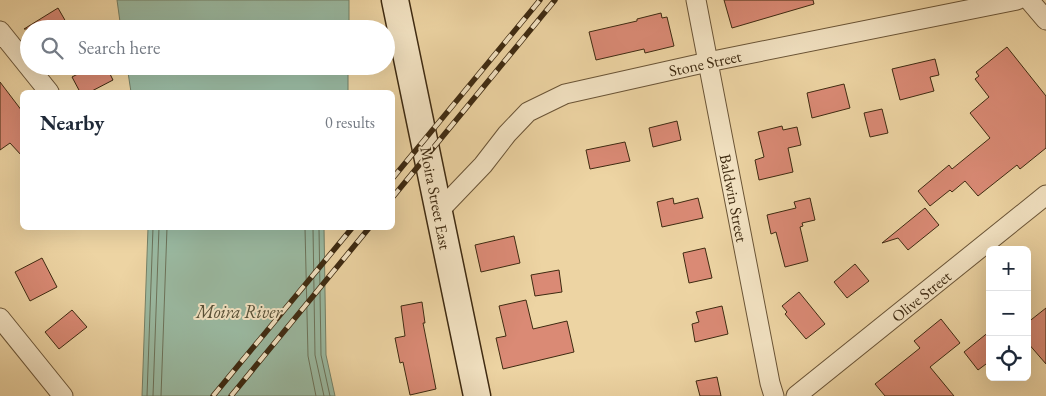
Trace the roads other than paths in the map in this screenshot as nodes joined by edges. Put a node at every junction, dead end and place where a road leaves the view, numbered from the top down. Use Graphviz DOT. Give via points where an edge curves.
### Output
graph roads {
  1 [pos="395,0"];
  2 [pos="696,0"];
  3 [pos="1018,0"];
  4 [pos="1029,0"];
  5 [pos="1046,20"];
  6 [pos="0,32"];
  7 [pos="20,56"];
  8 [pos="708,62"];
  9 [pos="35,75"];
  10 [pos="47,90"];
  11 [pos="1046,195"];
  12 [pos="438,212"];
  13 [pos="0,318"];
  14 [pos="63,396"];
  15 [pos="477,396"];
  16 [pos="774,396"];
  17 [pos="796,396"];
  1 -- 12 [label="street, Moira Street East"];
  2 -- 8 [label="street, Baldwin Street"];
  3 -- 8 [label="street, Stone Street"];
  4 -- 5 [label="street"];
  6 -- 7 [label="street"];
  8 -- 12 [label="street, Stone Street" via="566,94 528,112"];
  8 -- 16 [label="street, Baldwin Street"];
  9 -- 10 [label="street"];
  11 -- 17 [label="street, Olive Street"];
  12 -- 15 [label="street, Moira Street East"];
  13 -- 14 [label="street"];
}
